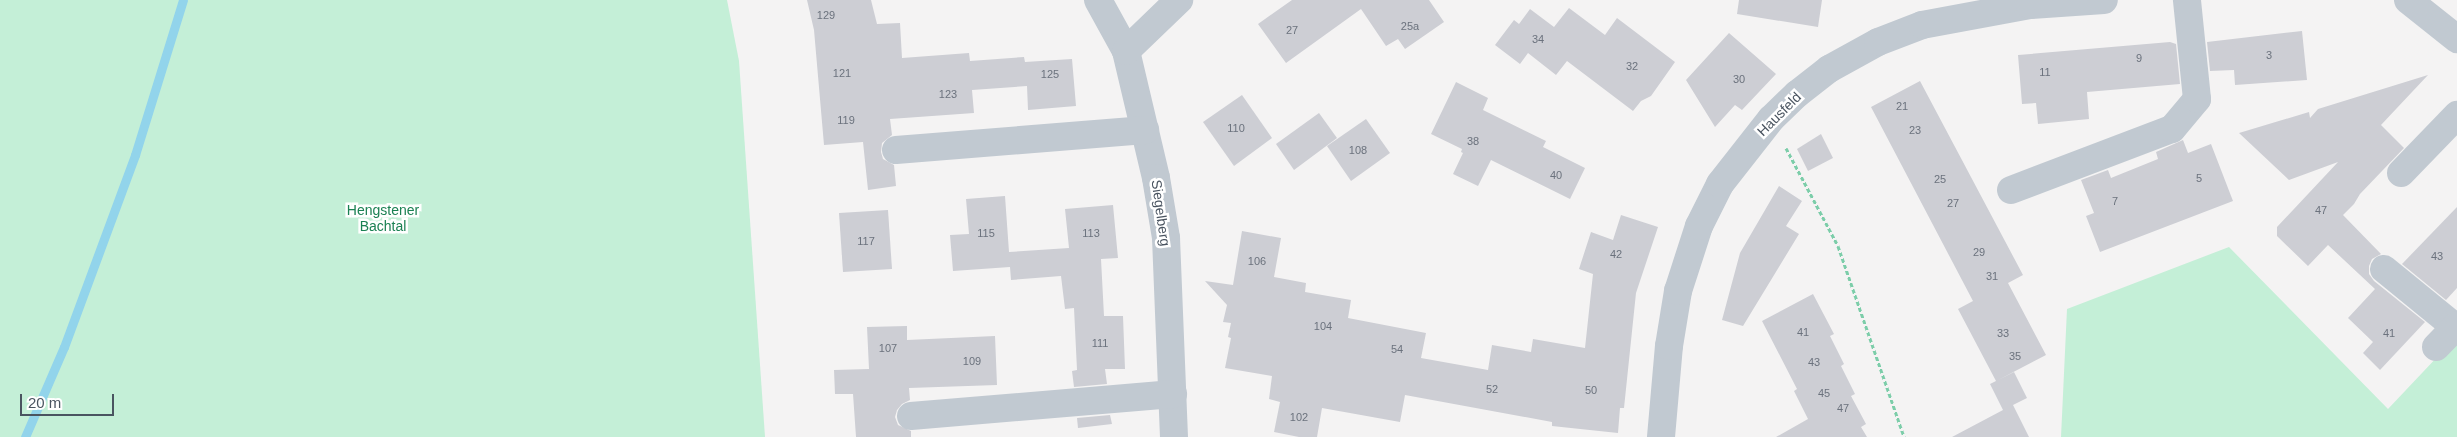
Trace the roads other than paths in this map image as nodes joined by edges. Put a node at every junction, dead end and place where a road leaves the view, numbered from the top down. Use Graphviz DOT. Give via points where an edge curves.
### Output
graph roads {
  1 [pos="1098,0"];
  2 [pos="1179,0"];
  3 [pos="2104,0"];
  4 [pos="2187,0"];
  5 [pos="2408,0"];
  6 [pos="1971,7"];
  7 [pos="2457,39"];
  8 [pos="1126,51"];
  9 [pos="2457,115"];
  10 [pos="1145,130"];
  11 [pos="896,150"];
  12 [pos="2401,173"];
  13 [pos="2011,190"];
  14 [pos="2384,269"];
  15 [pos="2456,326"];
  16 [pos="2436,347"];
  17 [pos="1173,394"];
  18 [pos="911,416"];
  19 [pos="1174,437"];
  20 [pos="1661,437"];
  1 -- 8 [label="street, Siegelberg"];
  2 -- 8 [label="street"];
  3 -- 6 [label="street, Hausfeld"];
  4 -- 13 [label="street" via="2197,99 2172,129"];
  5 -- 7 [label="street"];
  6 -- 20 [label="street, Hausfeld" via="1878,42 1829,69 1796,94 1771,119 1720,184 1699,226 1678,291"];
  8 -- 10 [label="street, Siegelberg"];
  9 -- 12 [label="street"];
  10 -- 11 [label="street"];
  10 -- 17 [label="street, Siegelberg" via="1166,238"];
  14 -- 15 [label="street"];
  15 -- 16 [label="street"];
  17 -- 18 [label="street"];
  17 -- 19 [label="street, Siegelberg"];
}
